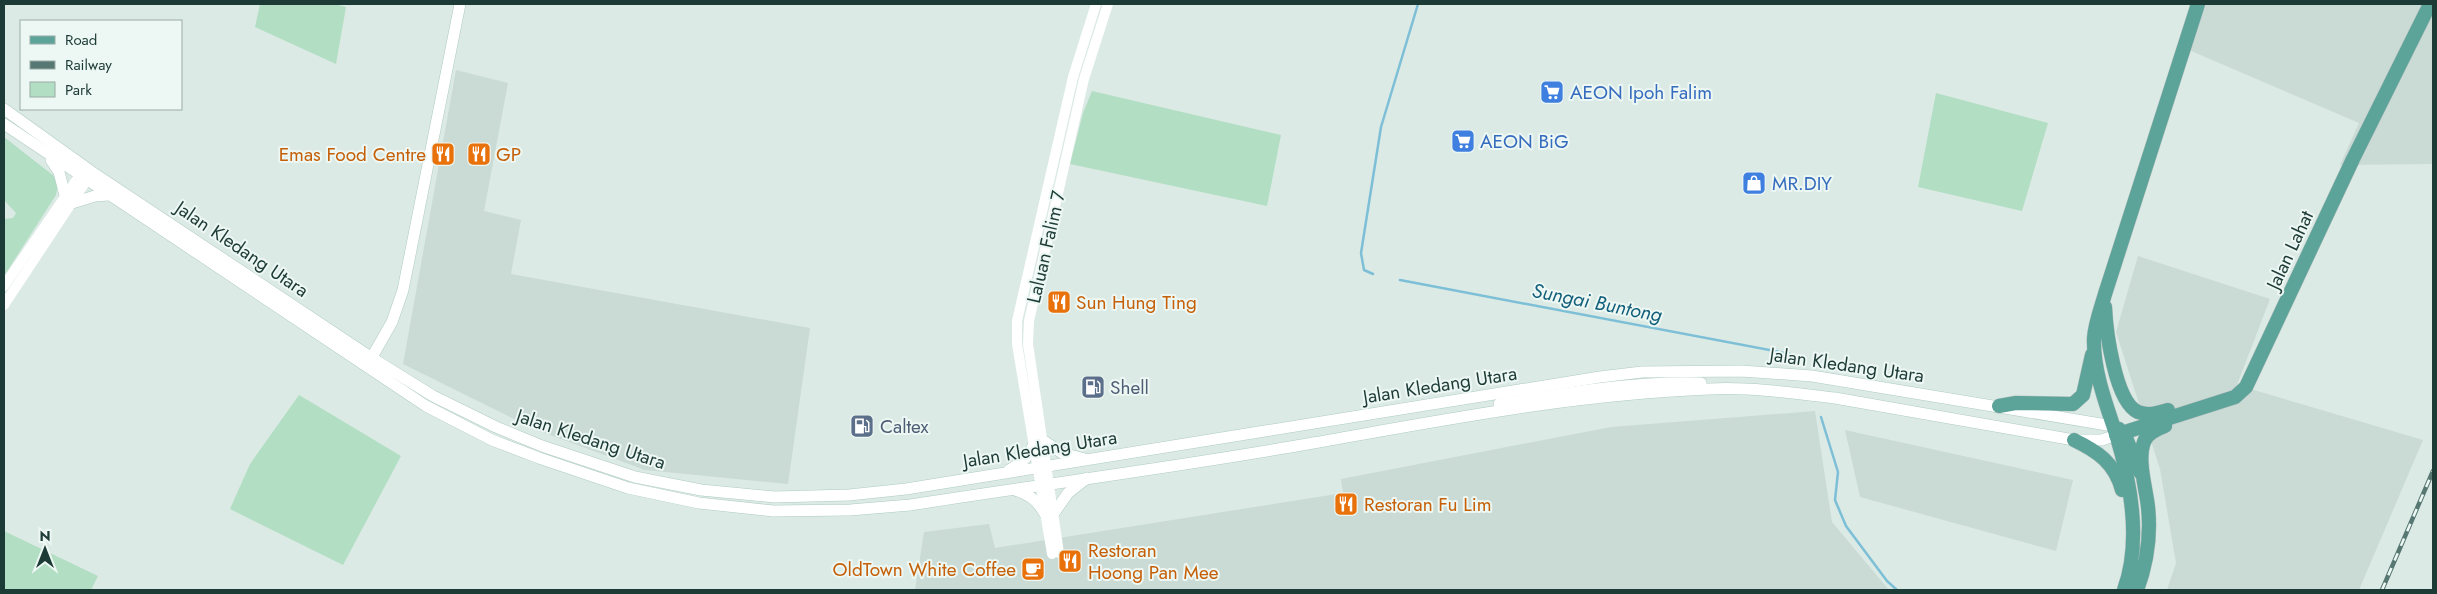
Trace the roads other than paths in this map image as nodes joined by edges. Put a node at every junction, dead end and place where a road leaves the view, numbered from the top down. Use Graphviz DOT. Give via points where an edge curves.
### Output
graph roads {
  1 [pos="460,4"];
  2 [pos="1096,4"];
  3 [pos="1108,4"];
  4 [pos="2198,4"];
  5 [pos="2430,4"];
  6 [pos="4,109"];
  7 [pos="4,124"];
  8 [pos="47,154"];
  9 [pos="86,174"];
  10 [pos="108,195"];
  11 [pos="68,199"];
  12 [pos="4,286"];
  13 [pos="2105,294"];
  14 [pos="4,305"];
  15 [pos="2094,346"];
  16 [pos="369,363"];
  17 [pos="2225,400"];
  18 [pos="2211,404"];
  19 [pos="1999,406"];
  20 [pos="2030,411"];
  21 [pos="2117,431"];
  22 [pos="2074,440"];
  23 [pos="1039,442"];
  24 [pos="1089,460"];
  25 [pos="1043,468"];
  26 [pos="1004,474"];
  27 [pos="1088,477"];
  28 [pos="2143,480"];
  29 [pos="1045,484"];
  30 [pos="1012,489"];
  31 [pos="1050,514"];
  32 [pos="2132,518"];
  33 [pos="1056,554"];
  34 [pos="2124,590"];
  35 [pos="2137,590"];
  1 -- 16 [label="main road" via="403,290 392,322"];
  2 -- 23 [label="street" via="1073,77 1017,321 1017,344"];
  3 -- 23 [label="street, Laluan Falim 7" via="1084,80 1029,321 1028,344"];
  4 -- 13 [label="main road"];
  5 -- 17 [label="main road, Jalan Lahat" via="2246,387 2235,397"];
  6 -- 9 [label="main road, Jalan Kledang Utara"];
  7 -- 8 [label="main road, Jalan Kledang Utara"];
  8 -- 9 [label="main road, Jalan Kledang Utara"];
  8 -- 11 [label="main road" via="59,172"];
  9 -- 10 [label="main road, Jalan Kledang Utara"];
  9 -- 11 [label="street"];
  9 -- 16 [label="main road, Jalan Kledang Utara"];
  10 -- 11 [label="main road"];
  10 -- 16 [label="main road, Jalan Kledang Utara"];
  11 -- 12 [label="street"];
  11 -- 14 [label="street"];
  13 -- 15 [label="main road" via="2095,329"];
  13 -- 18 [label="main road" via="2109,346 2123,390 2135,410 2154,414 2189,405"];
  15 -- 19 [label="main road" via="2086,386 2079,400 2065,406 2029,403"];
  15 -- 21 [label="main road" via="2099,379"];
  16 -- 26 [label="main road, Jalan Kledang Utara" via="496,427 542,446 635,477 701,490 775,497 848,495"];
  16 -- 30 [label="main road, Jalan Kledang Utara" via="426,406 492,440 628,488 699,503 774,511 850,510 910,505"];
  17 -- 18 [label="main road, Jalan Lahat"];
  17 -- 28 [label="main road" via="2147,436 2143,446"];
  18 -- 21 [label="main road, Jalan Lahat"];
  19 -- 20 [label="main road, Jalan Kledang Utara"];
  19 -- 24 [label="main road, Jalan Kledang Utara" via="1812,376 1741,371 1642,372"];
  20 -- 21 [label="main road, Jalan Kledang Utara"];
  20 -- 22 [label="main road" via="2080,427 2081,433"];
  21 -- 22 [label="main road, Jalan Kledang Utara" via="2102,440"];
  21 -- 28 [label="main road"];
  21 -- 32 [label="main road"];
  22 -- 27 [label="main road, Jalan Kledang Utara" via="1835,398 1710,389 1604,398 1466,416"];
  22 -- 32 [label="main road" via="2093,449 2112,466"];
  23 -- 24 [label="main road" via="1062,453"];
  23 -- 25 [label="street, Laluan Falim 7"];
  23 -- 26 [label="main road" via="1024,461"];
  24 -- 25 [label="main road, Jalan Kledang Utara"];
  25 -- 26 [label="main road, Jalan Kledang Utara"];
  25 -- 29 [label="street, Laluan Falim 7"];
  27 -- 29 [label="main road, Jalan Kledang Utara"];
  27 -- 31 [label="main road" via="1068,492"];
  28 -- 35 [label="main road" via="2149,538 2147,558"];
  29 -- 30 [label="main road, Jalan Kledang Utara"];
  29 -- 31 [label="street, Laluan Falim 7"];
  30 -- 31 [label="main road" via="1031,496"];
  31 -- 33 [label="street, Laluan Falim 7"];
  32 -- 34 [label="main road" via="2133,558"];
}
